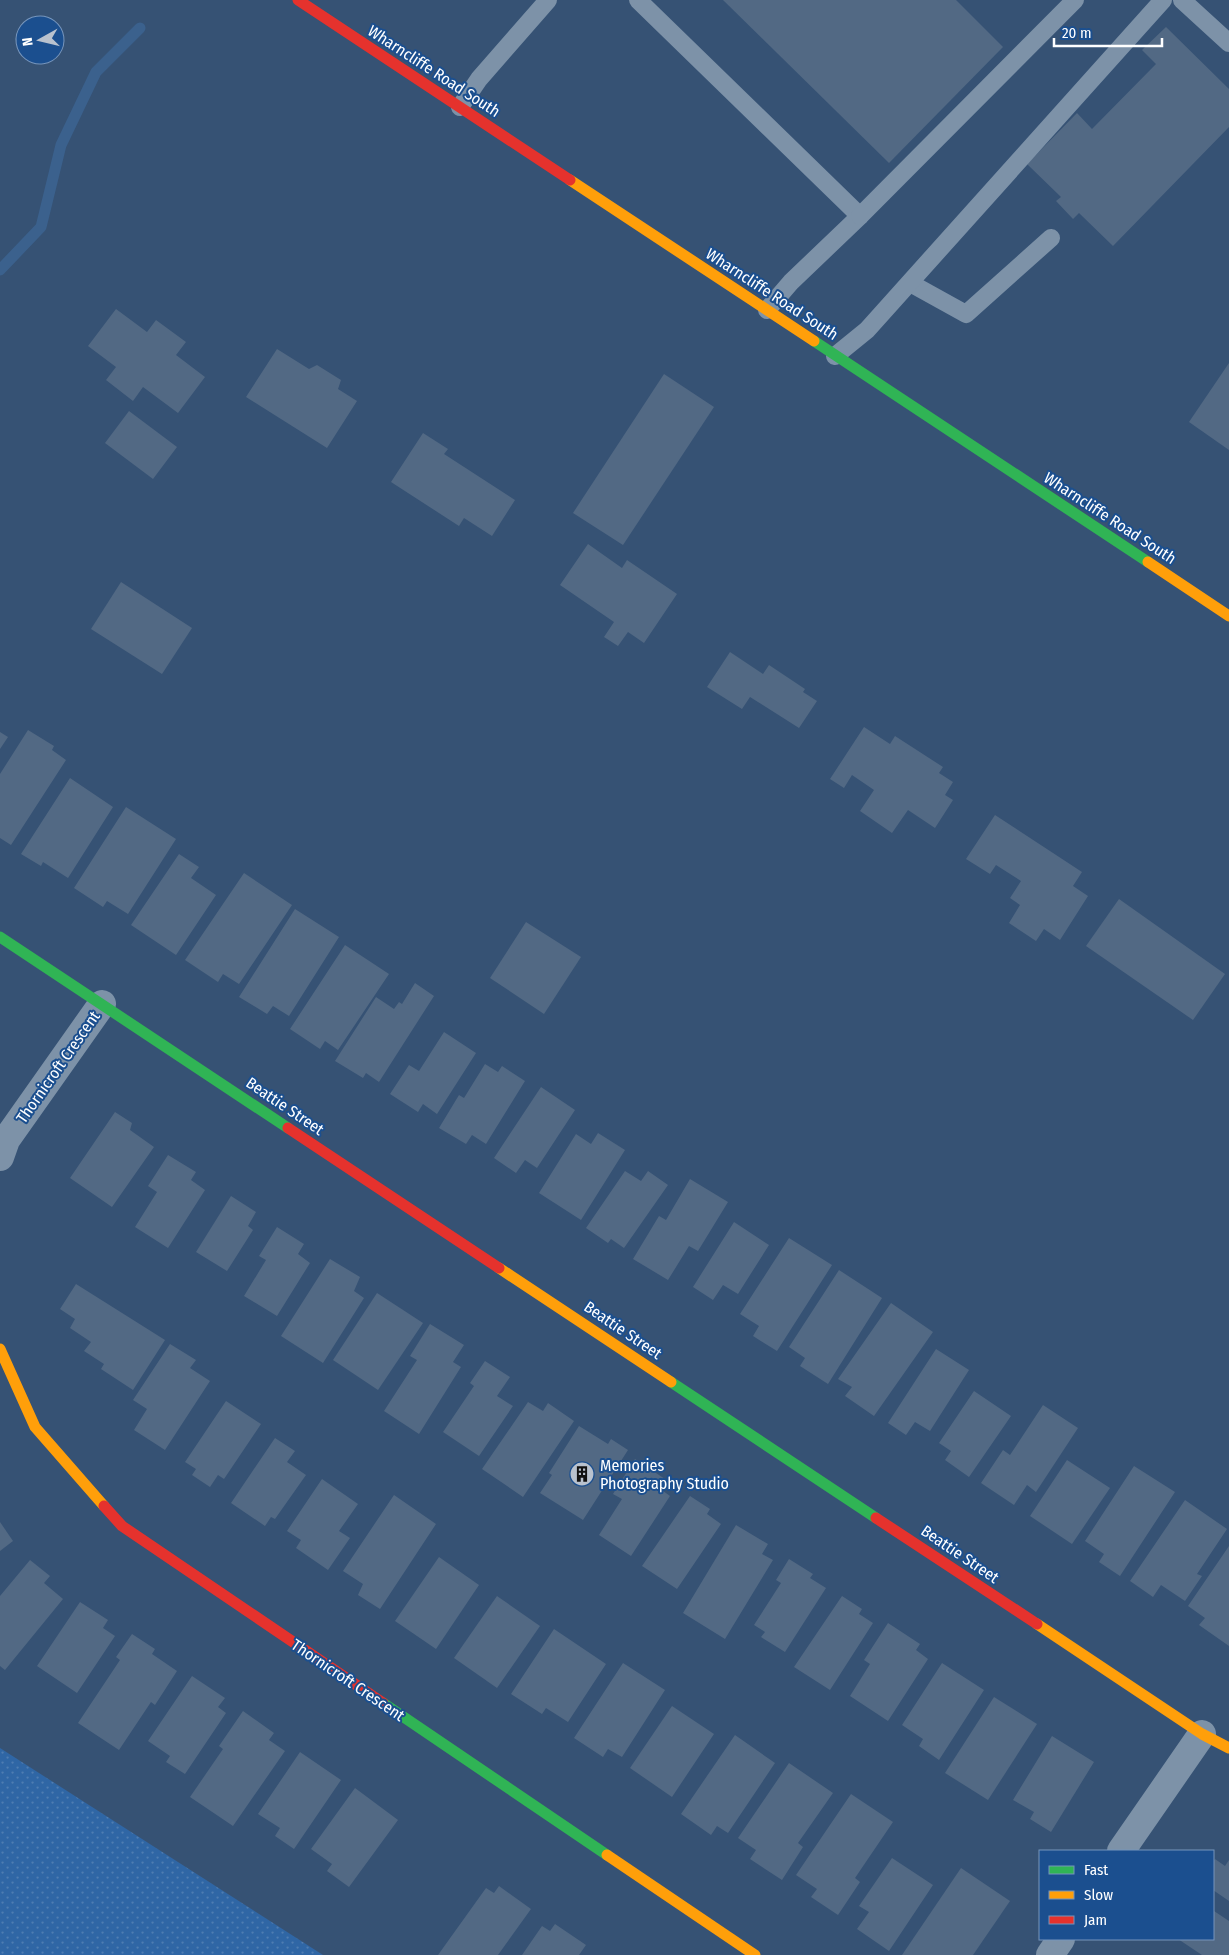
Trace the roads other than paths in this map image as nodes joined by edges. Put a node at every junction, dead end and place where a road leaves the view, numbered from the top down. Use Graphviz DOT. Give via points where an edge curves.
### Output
graph roads {
  1 [pos="298,0"];
  2 [pos="548,0"];
  3 [pos="638,0"];
  4 [pos="1075,0"];
  5 [pos="1163,0"];
  6 [pos="1193,3"];
  7 [pos="1229,43"];
  8 [pos="460,107"];
  9 [pos="860,216"];
  10 [pos="1051,238"];
  11 [pos="910,283"];
  12 [pos="767,310"];
  13 [pos="836,356"];
  14 [pos="1229,616"];
  15 [pos="0,937"];
  16 [pos="102,1004"];
  17 [pos="0,1157"];
  18 [pos="0,1349"];
  19 [pos="1202,1734"];
  20 [pos="1229,1748"];
  21 [pos="1122,1850"];
  22 [pos="1060,1940"];
  23 [pos="755,1955"];
  24 [pos="1050,1955"];
  1 -- 8 [label="street, Wharncliffe Road South"];
  2 -- 8 [label="lane" via="479,79"];
  3 -- 9 [label="lane"];
  4 -- 9 [label="lane"];
  5 -- 11 [label="lane"];
  6 -- 7 [label="lane"];
  8 -- 12 [label="street, Wharncliffe Road South"];
  9 -- 12 [label="lane" via="791,282"];
  10 -- 11 [label="lane" via="966,314"];
  11 -- 13 [label="lane" via="868,330"];
  12 -- 13 [label="street, Wharncliffe Road South"];
  13 -- 14 [label="street, Wharncliffe Road South"];
  15 -- 16 [label="street, Beattie Street"];
  16 -- 17 [label="street, Thornicroft Crescent" via="6,1140"];
  16 -- 19 [label="street, Beattie Street"];
  18 -- 23 [label="street, Thornicroft Crescent" via="35,1427 122,1526"];
  19 -- 20 [label="street, Beattie Street"];
  19 -- 21 [label="street"];
  22 -- 24 [label="street"];
}
